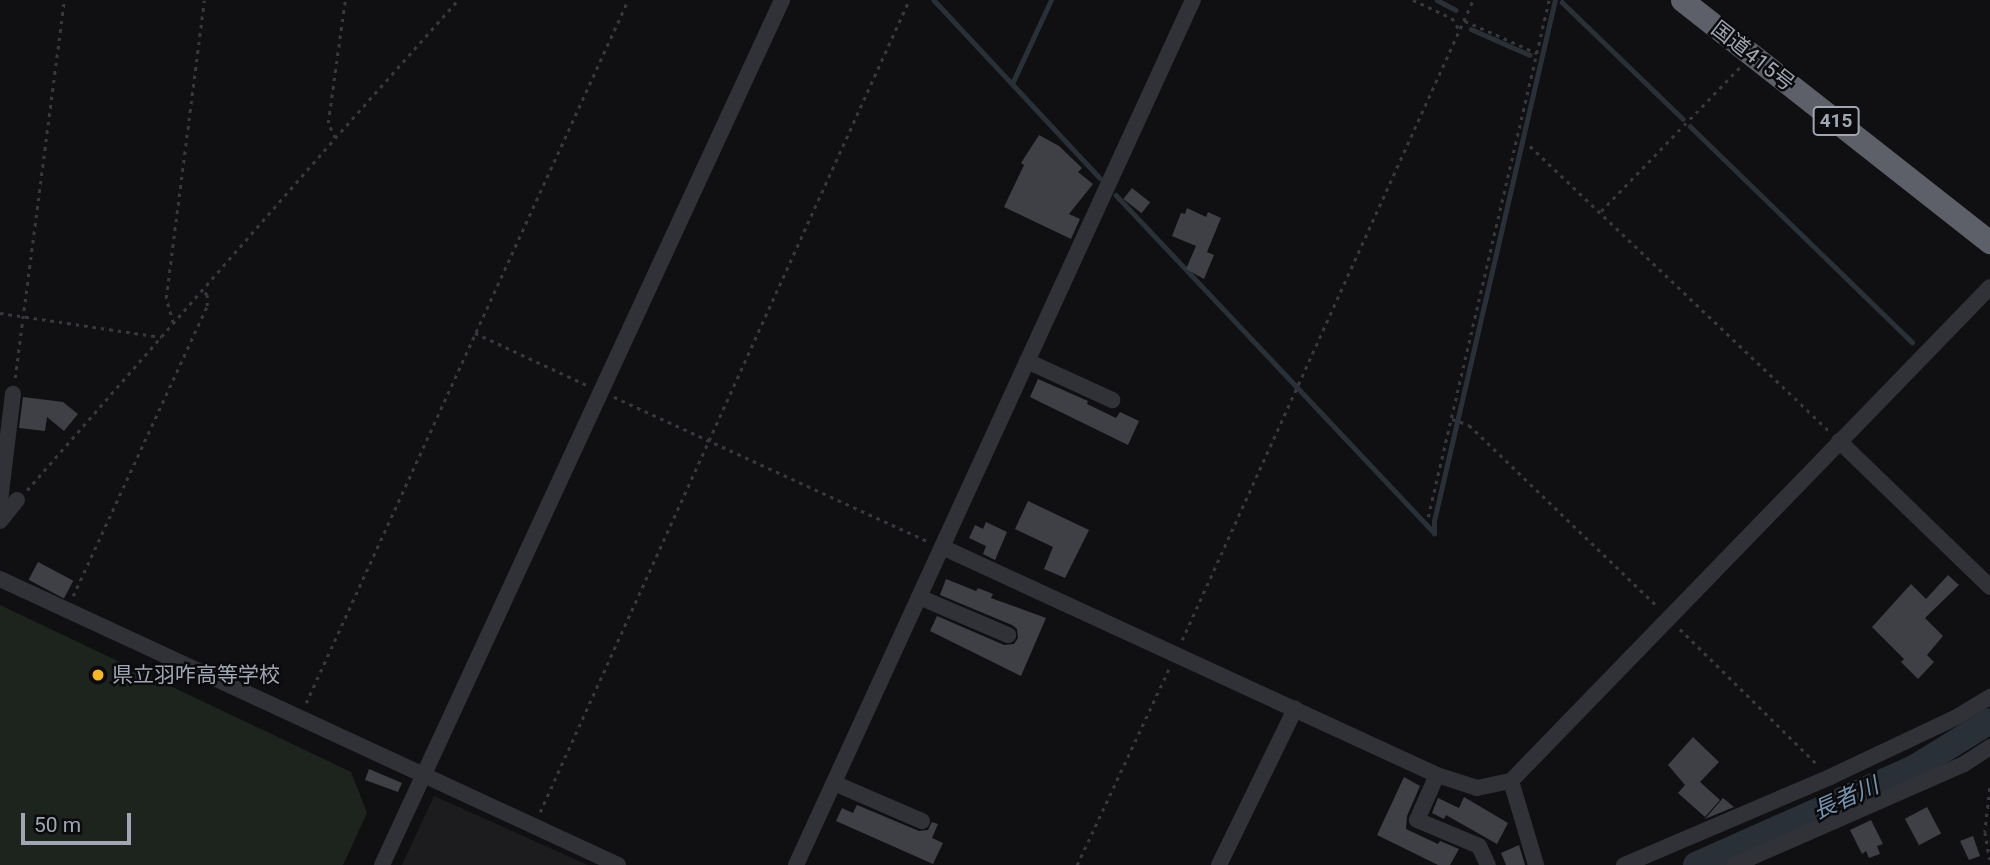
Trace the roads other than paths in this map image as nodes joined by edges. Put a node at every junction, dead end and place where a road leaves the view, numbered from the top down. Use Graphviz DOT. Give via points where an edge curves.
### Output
graph roads {
  1 [pos="782,0"];
  2 [pos="1193,0"];
  3 [pos="1682,0"];
  4 [pos="1990,242"];
  5 [pos="1990,288"];
  6 [pos="1027,361"];
  7 [pos="13,394"];
  8 [pos="1112,400"];
  9 [pos="1839,441"];
  10 [pos="18,500"];
  11 [pos="0,501"];
  12 [pos="0,521"];
  13 [pos="942,547"];
  14 [pos="0,579"];
  15 [pos="1990,587"];
  16 [pos="919,597"];
  17 [pos="1008,635"];
  18 [pos="1990,697"];
  19 [pos="1296,709"];
  20 [pos="1990,747"];
  21 [pos="1437,775"];
  22 [pos="422,776"];
  23 [pos="1511,781"];
  24 [pos="834,782"];
  25 [pos="922,821"];
  26 [pos="382,865"];
  27 [pos="618,865"];
  28 [pos="796,865"];
  29 [pos="1219,865"];
  30 [pos="1488,865"];
  31 [pos="1536,865"];
  32 [pos="1624,865"];
  33 [pos="1734,865"];
  1 -- 22 [label="street"];
  2 -- 6 [label="street"];
  3 -- 4 [label="highway, 国道415号 / 415"];
  5 -- 9 [label="street"];
  6 -- 8 [label="street"];
  6 -- 13 [label="street"];
  7 -- 11 [label="street"];
  9 -- 15 [label="street"];
  9 -- 23 [label="street"];
  10 -- 12 [label="street"];
  13 -- 16 [label="street"];
  13 -- 19 [label="street"];
  14 -- 22 [label="street"];
  16 -- 17 [label="street"];
  16 -- 24 [label="street"];
  18 -- 32 [label="street" via="1830,777"];
  19 -- 21 [label="street"];
  19 -- 29 [label="street"];
  20 -- 33 [label="street" via="1964,764"];
  21 -- 23 [label="street" via="1478,788"];
  21 -- 30 [label="street" via="1418,820 1479,846"];
  22 -- 26 [label="street"];
  22 -- 27 [label="street"];
  23 -- 31 [label="street"];
  24 -- 25 [label="street"];
  24 -- 28 [label="street"];
}
